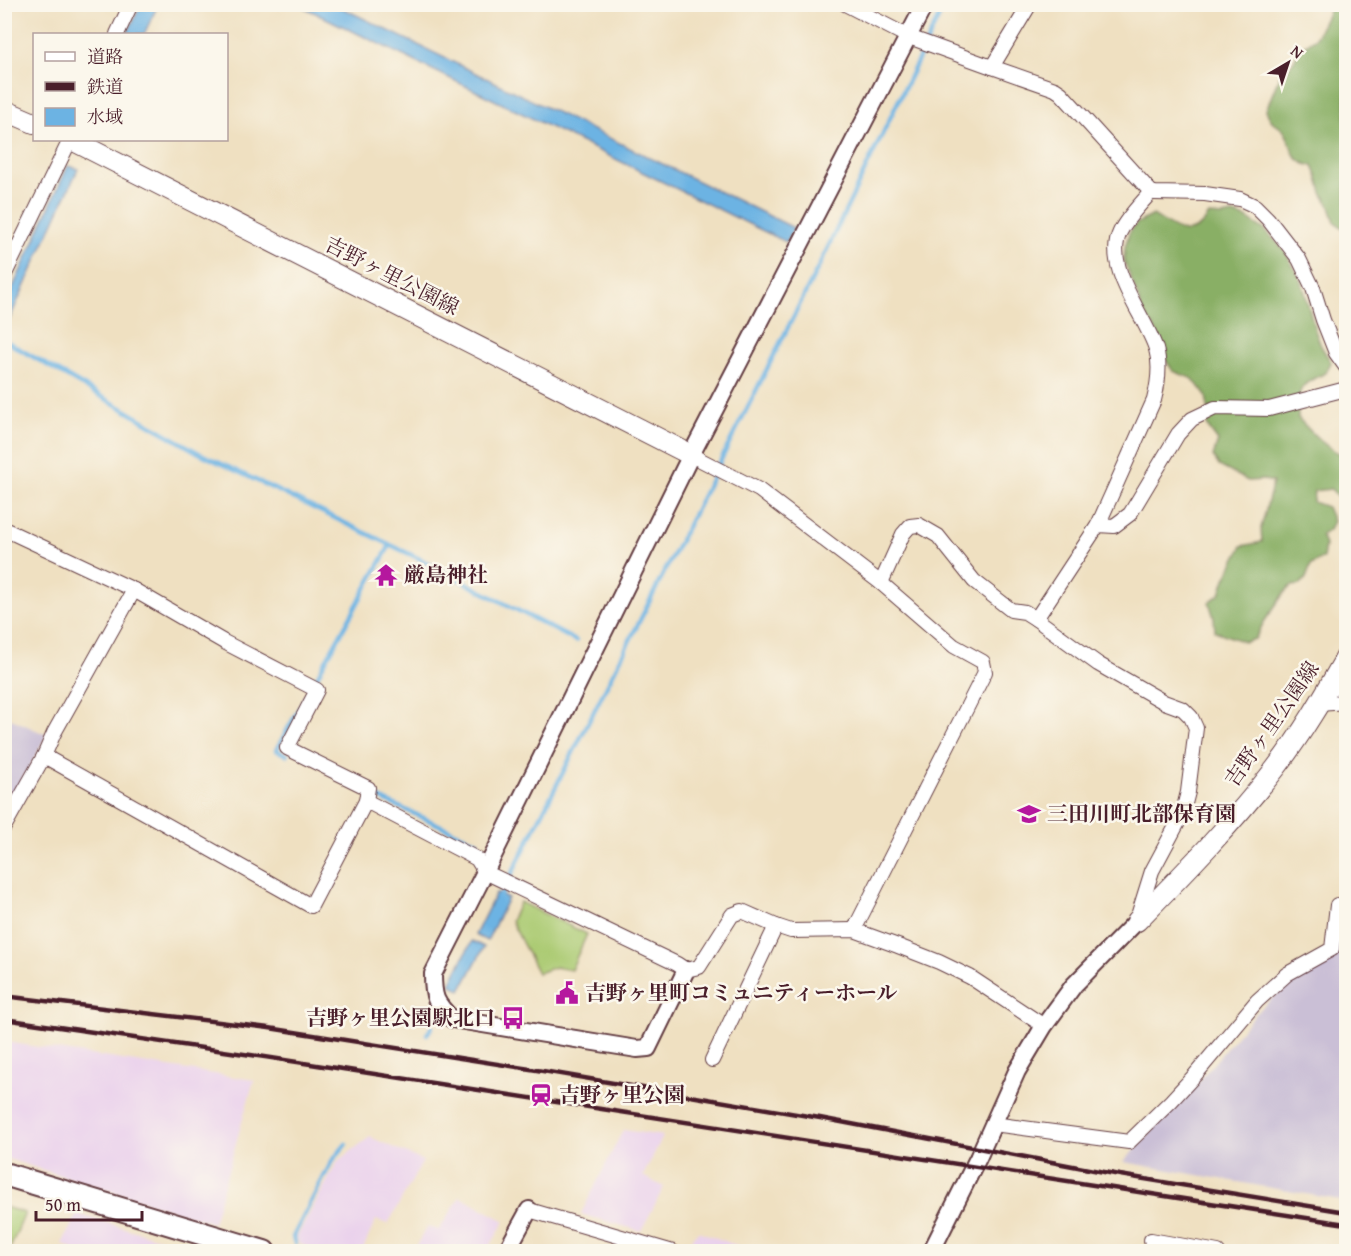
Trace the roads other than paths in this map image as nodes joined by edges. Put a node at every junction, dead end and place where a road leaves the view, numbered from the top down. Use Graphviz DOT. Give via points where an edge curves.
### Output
graph roads {
  1 [pos="131,4"];
  2 [pos="845,4"];
  3 [pos="925,4"];
  4 [pos="1030,4"];
  5 [pos="117,33"];
  6 [pos="909,36"];
  7 [pos="992,67"];
  8 [pos="4,110"];
  9 [pos="33,123"];
  10 [pos="71,141"];
  11 [pos="73,141"];
  12 [pos="1151,192"];
  13 [pos="4,276"];
  14 [pos="1347,367"];
  15 [pos="1347,389"];
  16 [pos="692,455"];
  17 [pos="1098,525"];
  18 [pos="4,529"];
  19 [pos="881,583"];
  20 [pos="134,590"];
  21 [pos="1036,619"];
  22 [pos="1347,657"];
  23 [pos="1347,702"];
  24 [pos="1319,704"];
  25 [pos="44,756"];
  26 [pos="366,801"];
  27 [pos="4,827"];
  28 [pos="485,872"];
  29 [pos="1337,905"];
  30 [pos="1137,921"];
  31 [pos="776,926"];
  32 [pos="854,930"];
  33 [pos="686,970"];
  34 [pos="1044,1026"];
  35 [pos="712,1060"];
  36 [pos="993,1124"];
  37 [pos="4,1174"];
  38 [pos="529,1210"];
  39 [pos="1151,1240"];
  40 [pos="264,1251"];
  41 [pos="506,1251"];
  42 [pos="673,1251"];
  43 [pos="931,1251"];
  44 [pos="1218,1251"];
  1 -- 5 [label="street"];
  2 -- 6 [label="street"];
  3 -- 6 [label="street"];
  4 -- 7 [label="street"];
  6 -- 7 [label="street"];
  6 -- 16 [label="street"];
  7 -- 12 [label="street" via="1061,93"];
  8 -- 9 [label="main road"];
  10 -- 13 [label="street"];
  11 -- 16 [label="main road, 吉野ヶ里公園線"];
  12 -- 14 [label="street" via="1205,194 1240,199 1255,206 1299,259 1336,353"];
  12 -- 17 [label="street" via="1118,234 1116,252 1125,285 1157,351 1158,385"];
  15 -- 17 [label="street" via="1269,409 1215,408 1192,419 1178,434 1130,514 1114,526"];
  16 -- 19 [label="street" via="759,490"];
  16 -- 28 [label="street"];
  17 -- 21 [label="street"];
  18 -- 20 [label="street"];
  19 -- 21 [label="street" via="903,534 910,526 919,525 938,536 974,581 1011,610"];
  19 -- 32 [label="street" via="954,646 983,662 985,672"];
  20 -- 25 [label="street"];
  20 -- 26 [label="street" via="317,690 287,748 368,788"];
  21 -- 30 [label="street" via="1098,664 1183,709 1196,728 1182,815 1152,871"];
  22 -- 24 [label="main road, 吉野ヶ里公園線"];
  23 -- 24 [label="street"];
  24 -- 30 [label="main road, 吉野ヶ里公園線" via="1275,769 1226,829"];
  25 -- 26 [label="street" via="311,906"];
  25 -- 27 [label="street"];
  26 -- 28 [label="street" via="477,860"];
  28 -- 33 [label="street"];
  28 -- 33 [label="street" via="433,974 433,992 440,1008 452,1019 648,1048"];
  29 -- 36 [label="street" via="1332,950 1287,974 1257,1001 1195,1075 1129,1142"];
  30 -- 34 [label="street" via="1074,985"];
  31 -- 32 [label="street" via="791,930"];
  31 -- 33 [label="street" via="742,911 732,915 699,967"];
  31 -- 35 [label="street"];
  32 -- 34 [label="street" via="970,977"];
  34 -- 36 [label="street" via="1017,1071"];
  36 -- 43 [label="street"];
  37 -- 40 [label="highway"];
  38 -- 41 [label="street"];
  38 -- 42 [label="street"];
  39 -- 44 [label="street"];
}
